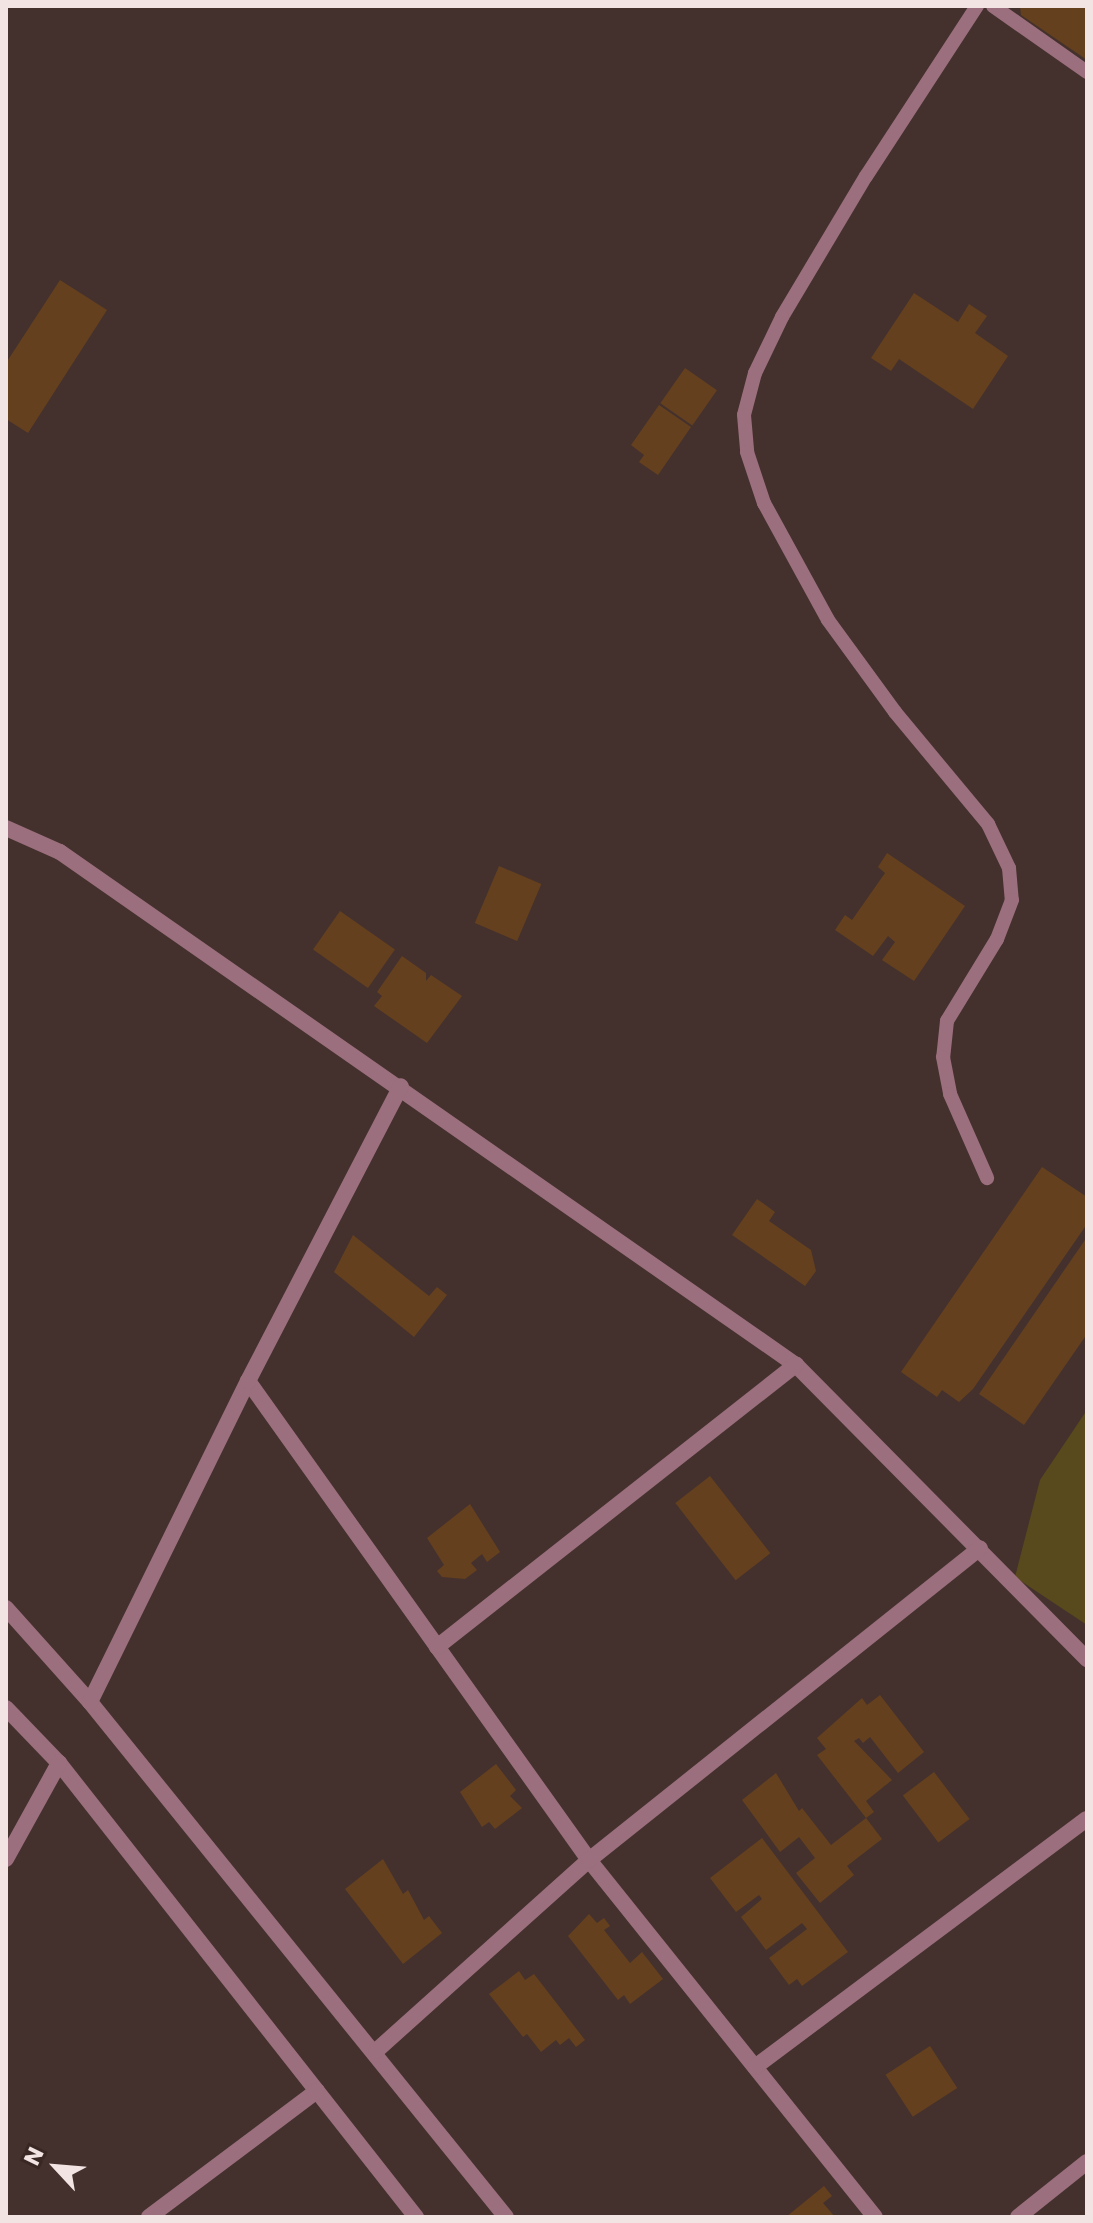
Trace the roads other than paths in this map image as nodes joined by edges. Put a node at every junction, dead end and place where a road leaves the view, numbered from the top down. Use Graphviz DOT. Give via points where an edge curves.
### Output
graph roads {
  1 [pos="977,6"];
  2 [pos="993,6"];
  3 [pos="1087,72"];
  4 [pos="6,828"];
  5 [pos="401,1086"];
  6 [pos="987,1178"];
  7 [pos="796,1365"];
  8 [pos="248,1381"];
  9 [pos="980,1548"];
  10 [pos="6,1608"];
  11 [pos="437,1647"];
  12 [pos="1087,1659"];
  13 [pos="90,1702"];
  14 [pos="6,1708"];
  15 [pos="59,1763"];
  16 [pos="1087,1819"];
  17 [pos="6,1859"];
  18 [pos="589,1860"];
  19 [pos="376,2051"];
  20 [pos="755,2067"];
  21 [pos="317,2091"];
  22 [pos="1087,2162"];
  23 [pos="149,2217"];
  24 [pos="416,2217"];
  25 [pos="506,2217"];
  26 [pos="875,2217"];
  27 [pos="1018,2217"];
  1 -- 6 [label="lane" via="782,317 755,373 744,415 747,452 764,503 828,620 895,712 988,824 1009,868 1012,900 997,939 947,1021 943,1057 950,1094"];
  2 -- 3 [label="lane"];
  4 -- 5 [label="street" via="60,852"];
  5 -- 7 [label="street"];
  5 -- 8 [label="street"];
  7 -- 9 [label="street"];
  7 -- 11 [label="street"];
  8 -- 11 [label="street"];
  8 -- 13 [label="street"];
  9 -- 12 [label="street"];
  9 -- 18 [label="street"];
  10 -- 13 [label="street"];
  11 -- 18 [label="street"];
  13 -- 19 [label="street"];
  14 -- 15 [label="street"];
  15 -- 17 [label="street"];
  15 -- 21 [label="street"];
  16 -- 20 [label="street"];
  18 -- 19 [label="street"];
  18 -- 20 [label="street"];
  19 -- 25 [label="street"];
  20 -- 26 [label="street"];
  21 -- 23 [label="street"];
  21 -- 24 [label="street"];
  22 -- 27 [label="street"];
}
